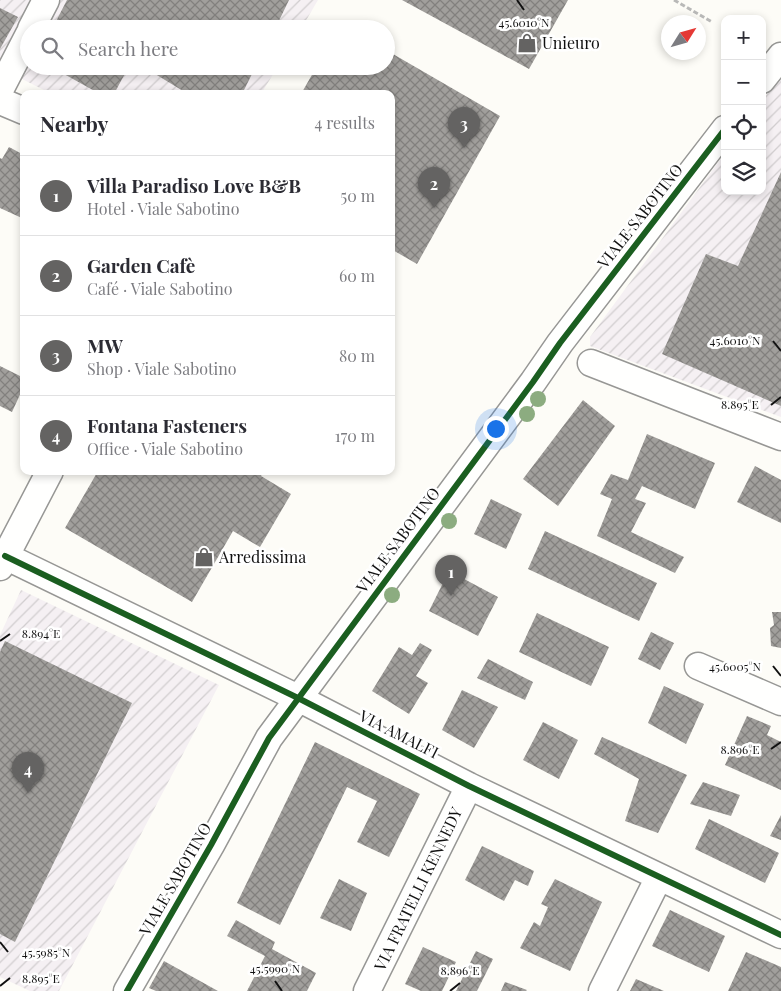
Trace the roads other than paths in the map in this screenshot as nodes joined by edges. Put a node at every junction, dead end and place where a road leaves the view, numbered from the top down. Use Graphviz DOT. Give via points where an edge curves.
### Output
graph roads {
  1 [pos="46,0"];
  2 [pos="36,20"];
  3 [pos="20,51"];
  4 [pos="781,56"];
  5 [pos="766,75"];
  6 [pos="0,90"];
  7 [pos="0,101"];
  8 [pos="20,109"];
  9 [pos="721,133"];
  10 [pos="591,363"];
  11 [pos="781,437"];
  12 [pos="48,475"];
  13 [pos="2,561"];
  14 [pos="698,666"];
  15 [pos="298,698"];
  16 [pos="781,702"];
  17 [pos="469,786"];
  18 [pos="659,877"];
  19 [pos="781,935"];
  20 [pos="127,991"];
  21 [pos="367,991"];
  22 [pos="602,991"];
  1 -- 2 [label="street"];
  3 -- 6 [label="street"];
  4 -- 5 [label="street"];
  7 -- 8 [label="street"];
  9 -- 15 [label="street, VIALE SABOTINO" via="560,342"];
  10 -- 11 [label="street"];
  12 -- 13 [label="street"];
  13 -- 15 [label="street, VIA AMALFI"];
  14 -- 16 [label="street"];
  15 -- 17 [label="street, VIA AMALFI"];
  15 -- 20 [label="street, VIALE SABOTINO" via="269,738"];
  17 -- 18 [label="street, VIA AMALFI"];
  17 -- 21 [label="street, VIA FRATELLI KENNEDY"];
  18 -- 19 [label="street, VIA AMALFI"];
  18 -- 22 [label="street"];
}
